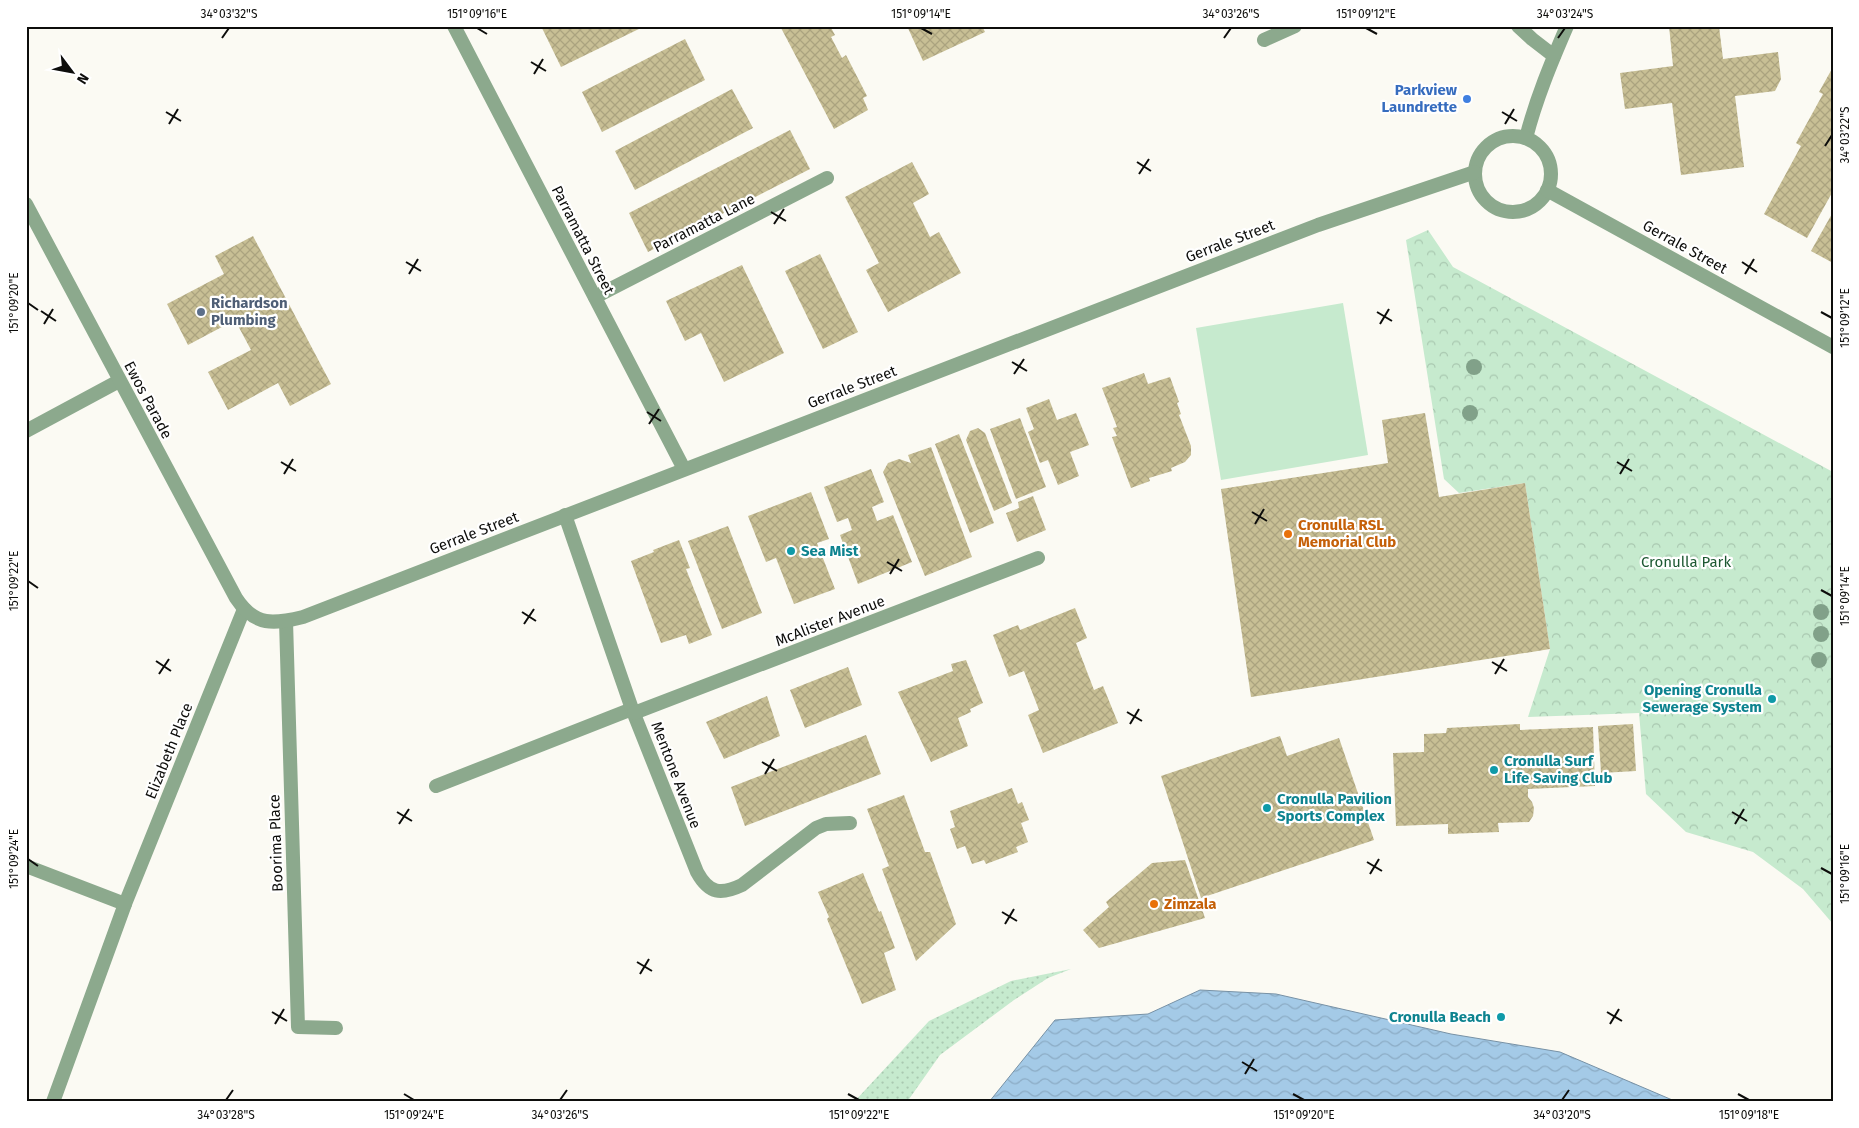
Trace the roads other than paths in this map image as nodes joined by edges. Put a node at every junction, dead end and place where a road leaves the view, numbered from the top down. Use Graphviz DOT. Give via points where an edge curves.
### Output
graph roads {
  1 [pos="454,26"];
  2 [pos="1295,26"];
  3 [pos="1518,26"];
  4 [pos="1567,26"];
  5 [pos="1264,40"];
  6 [pos="1554,56"];
  7 [pos="1526,138"];
  8 [pos="1475,172"];
  9 [pos="827,178"];
  10 [pos="1547,190"];
  11 [pos="26,204"];
  12 [pos="595,297"];
  13 [pos="1833,347"];
  14 [pos="120,381"];
  15 [pos="26,431"];
  16 [pos="684,469"];
  17 [pos="565,515"];
  18 [pos="1038,558"];
  19 [pos="244,609"];
  20 [pos="286,621"];
  21 [pos="633,711"];
  22 [pos="436,786"];
  23 [pos="850,823"];
  24 [pos="26,866"];
  25 [pos="125,904"];
  26 [pos="336,1028"];
  27 [pos="53,1102"];
  1 -- 12 [label="street, Parramatta Street"];
  2 -- 5 [label="street"];
  3 -- 6 [label="street"];
  4 -- 6 [label="street"];
  6 -- 7 [label="street"];
  7 -- 8 [label="street" via="1503,137 1492,142 1483,149"];
  7 -- 10 [label="street" via="1543,150 1548,160 1551,170"];
  8 -- 10 [label="street" via="1481,195 1500,210 1522,211 1532,207"];
  8 -- 16 [label="street, Gerrale Street" via="1318,225"];
  9 -- 12 [label="street, Parramatta Lane"];
  10 -- 13 [label="street, Gerrale Street"];
  11 -- 14 [label="street, Ewos Parade"];
  12 -- 16 [label="street, Parramatta Street"];
  14 -- 15 [label="street"];
  14 -- 19 [label="street, Ewos Parade"];
  16 -- 17 [label="street, Gerrale Street"];
  17 -- 20 [label="street, Gerrale Street"];
  17 -- 21 [label="street, Mentone Avenue"];
  18 -- 21 [label="street, McAlister Avenue"];
  19 -- 20 [label="street, Gerrale Street" via="261,620"];
  19 -- 25 [label="street, Elizabeth Place"];
  20 -- 26 [label="street, Boorima Place" via="298,1027"];
  21 -- 22 [label="street, McAlister Avenue"];
  21 -- 23 [label="street, Mentone Avenue" via="697,872 711,889 719,892 742,884 816,828 826,824"];
  24 -- 25 [label="street"];
  25 -- 27 [label="street, Elizabeth Place"];
}
